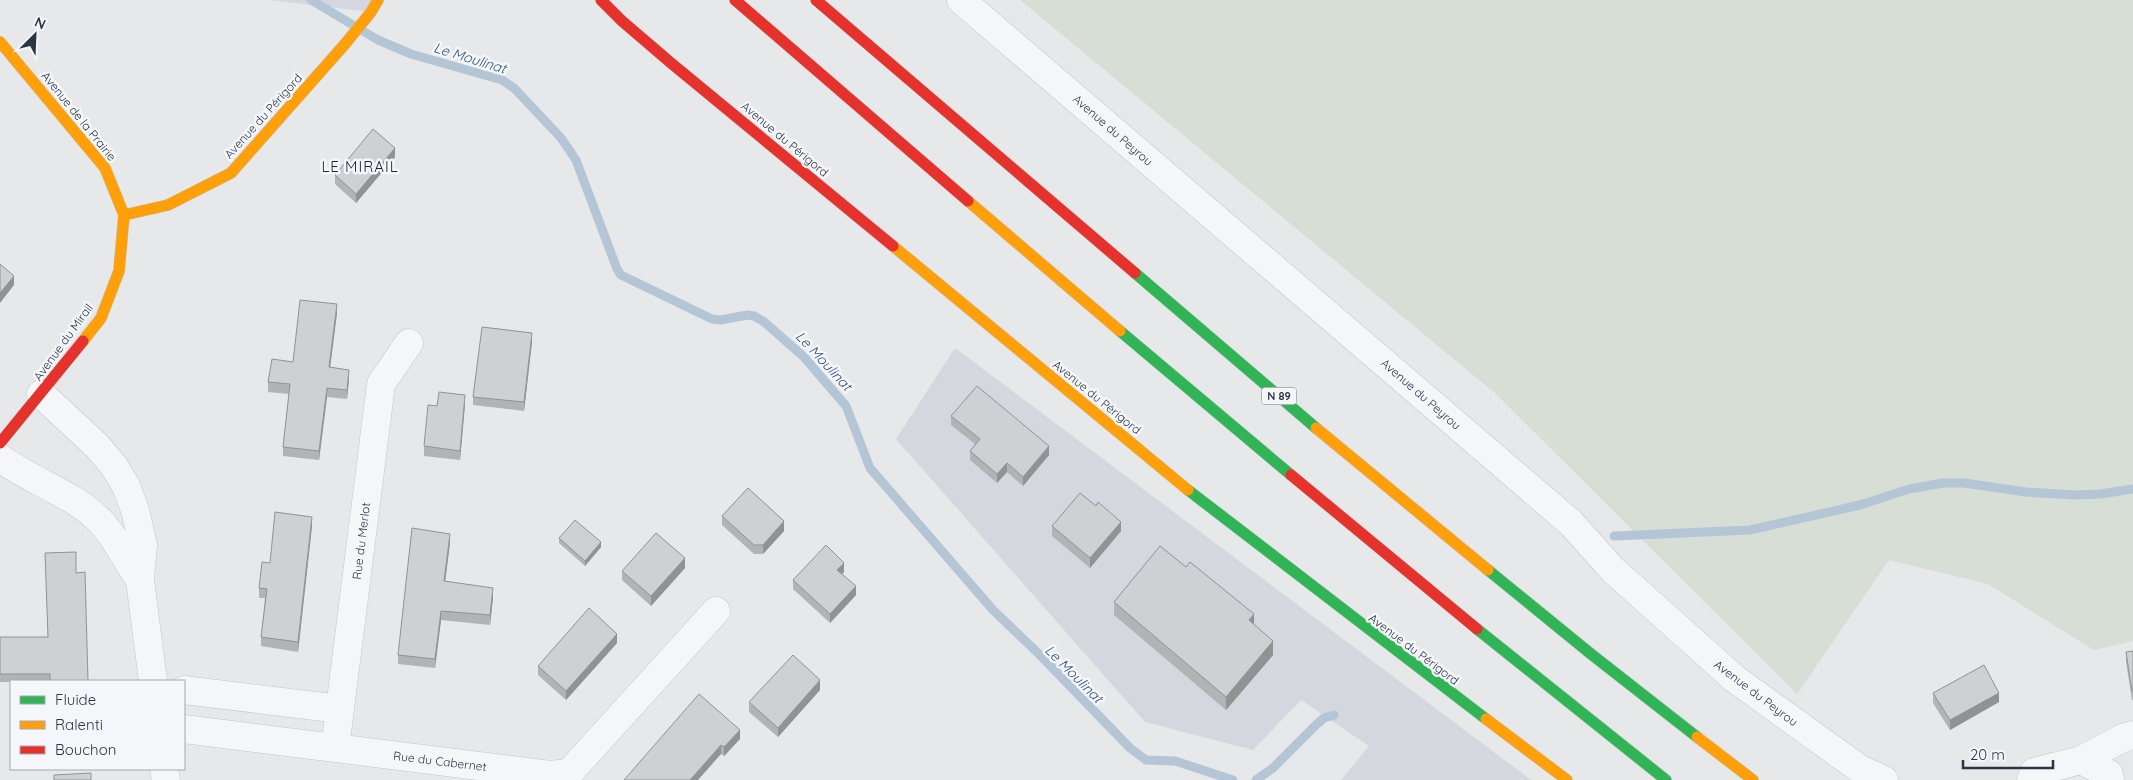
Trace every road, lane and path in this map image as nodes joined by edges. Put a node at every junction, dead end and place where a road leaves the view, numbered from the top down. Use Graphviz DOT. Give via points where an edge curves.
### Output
graph roads {
  1 [pos="378,0"];
  2 [pos="388,0"];
  3 [pos="602,0"];
  4 [pos="735,0"];
  5 [pos="816,0"];
  6 [pos="961,0"];
  7 [pos="589,4"];
  8 [pos="371,12"];
  9 [pos="622,22"];
  10 [pos="0,42"];
  11 [pos="124,215"];
  12 [pos="409,342"];
  13 [pos="41,394"];
  14 [pos="0,443"];
  15 [pos="0,458"];
  16 [pos="140,580"];
  17 [pos="716,611"];
  18 [pos="153,680"];
  19 [pos="185,690"];
  20 [pos="340,709"];
  21 [pos="185,730"];
  22 [pos="2133,735"];
  23 [pos="335,748"];
  24 [pos="2081,760"];
  25 [pos="1567,780"];
  26 [pos="1666,780"];
  27 [pos="1753,780"];
  28 [pos="1884,780"];
  29 [pos="2030,780"];
  30 [pos="2110,780"];
  1 -- 8 [label="main road, Avenue du Périgord"];
  2 -- 8 [label="main road, Avenue du Périgord"];
  3 -- 9 [label="main road, Avenue du Périgord"];
  4 -- 26 [label="main road" via="1312,492 1521,667"];
  5 -- 27 [label="main road, N 89" via="1330,440 1592,654"];
  6 -- 28 [label="street, Avenue du Peyrou" via="1571,523 1613,570 1735,679 1860,769"];
  7 -- 9 [label="main road, Avenue du Périgord"];
  8 -- 11 [label="main road, Avenue du Périgord" via="231,173 168,205"];
  9 -- 25 [label="main road, Avenue du Périgord" via="1186,488 1402,657"];
  10 -- 11 [label="main road, Avenue de la Prairie" via="105,168"];
  11 -- 13 [label="main road, Avenue du Mirail" via="119,271 101,318"];
  12 -- 20 [label="street, Rue du Merlot" via="381,384"];
  13 -- 14 [label="main road, Avenue du Mirail"];
  13 -- 16 [label="street" via="97,446 126,486 143,545"];
  15 -- 16 [label="street" via="85,508 102,522"];
  16 -- 18 [label="street"];
  17 -- 23 [label="street, Rue du Cabernet" via="569,773 550,775"];
  19 -- 20 [label="street"];
  20 -- 23 [label="street, Rue du Merlot"];
  21 -- 23 [label="street, Rue du Cabernet"];
  22 -- 24 [label="street"];
  24 -- 29 [label="street" via="2034,772"];
  24 -- 30 [label="street" via="2110,774"];
}
